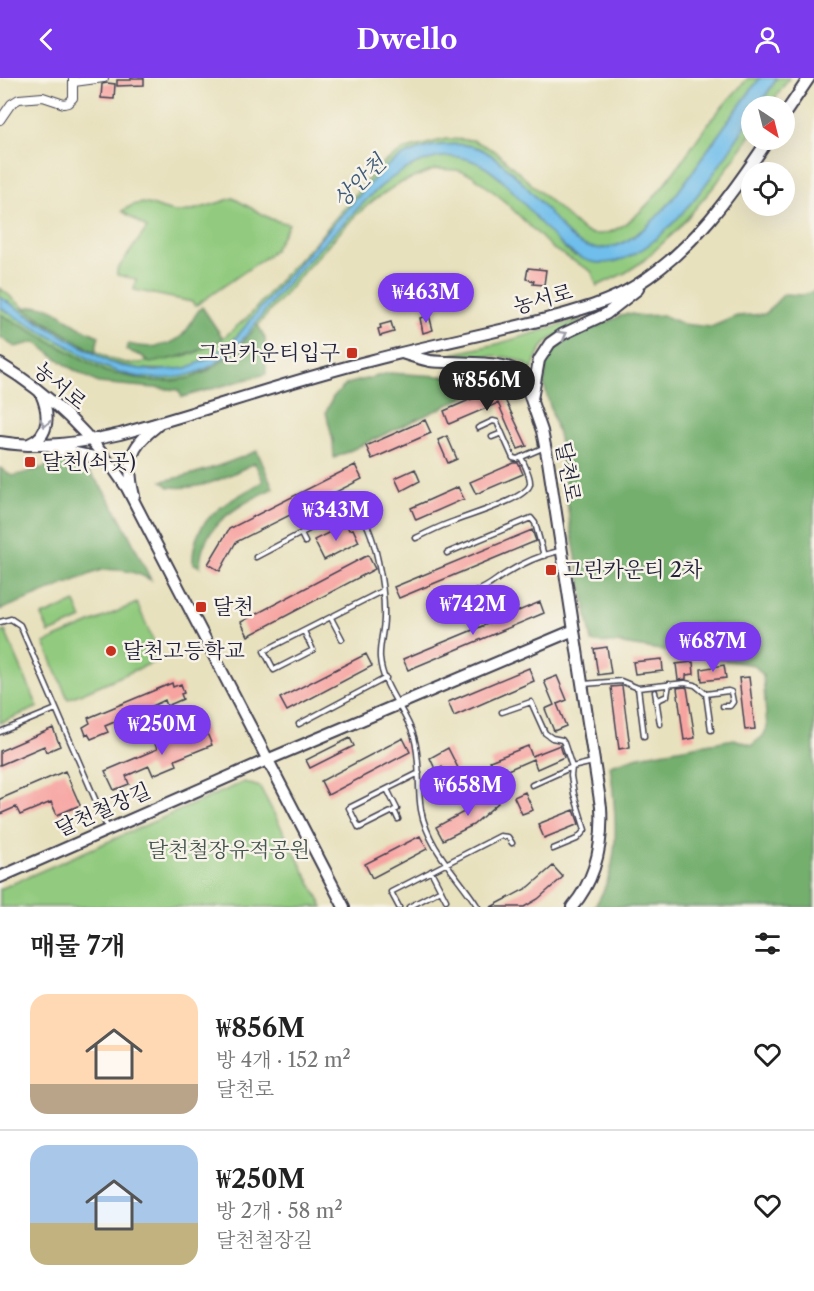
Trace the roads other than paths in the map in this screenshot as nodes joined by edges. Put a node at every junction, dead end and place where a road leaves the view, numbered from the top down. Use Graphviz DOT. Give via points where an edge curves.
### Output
graph roads {
  1 [pos="104,78"];
  2 [pos="809,78"];
  3 [pos="77,80"];
  4 [pos="795,99"];
  5 [pos="0,120"];
  6 [pos="761,150"];
  7 [pos="649,278"];
  8 [pos="402,353"];
  9 [pos="1,363"];
  10 [pos="39,391"];
  11 [pos="532,403"];
  12 [pos="162,423"];
  13 [pos="478,428"];
  14 [pos="502,433"];
  15 [pos="492,437"];
  16 [pos="92,440"];
  17 [pos="0,442"];
  18 [pos="25,445"];
  19 [pos="41,446"];
  20 [pos="545,447"];
  21 [pos="521,457"];
  22 [pos="108,460"];
  23 [pos="136,505"];
  24 [pos="301,534"];
  25 [pos="416,538"];
  26 [pos="305,542"];
  27 [pos="561,551"];
  28 [pos="447,553"];
  29 [pos="544,555"];
  30 [pos="256,557"];
  31 [pos="382,591"];
  32 [pos="477,591"];
  33 [pos="330,618"];
  34 [pos="0,622"];
  35 [pos="574,630"];
  36 [pos="304,631"];
  37 [pos="342,639"];
  38 [pos="386,678"];
  39 [pos="582,684"];
  40 [pos="669,684"];
  41 [pos="638,688"];
  42 [pos="655,692"];
  43 [pos="706,694"];
  44 [pos="656,701"];
  45 [pos="397,704"];
  46 [pos="723,706"];
  47 [pos="56,709"];
  48 [pos="502,712"];
  49 [pos="299,723"];
  50 [pos="660,724"];
  51 [pos="711,730"];
  52 [pos="0,732"];
  53 [pos="644,736"];
  54 [pos="267,759"];
  55 [pos="594,761"];
  56 [pos="572,767"];
  57 [pos="419,773"];
  58 [pos="532,785"];
  59 [pos="387,789"];
  60 [pos="394,810"];
  61 [pos="398,819"];
  62 [pos="108,829"];
  63 [pos="512,843"];
  64 [pos="553,849"];
  65 [pos="446,864"];
  66 [pos="431,871"];
  67 [pos="0,877"];
  68 [pos="441,890"];
  69 [pos="446,900"];
  70 [pos="344,907"];
  71 [pos="399,907"];
  72 [pos="409,907"];
  73 [pos="478,907"];
  74 [pos="572,907"];
  1 -- 3 [label="street"];
  2 -- 4 [label="street"];
  3 -- 5 [label="street" via="68,103 43,97 19,99"];
  6 -- 7 [label="street, 농서로" via="712,216"];
  7 -- 8 [label="street, 농서로" via="614,297 575,311"];
  11 -- 7 [label="street, one-way" via="539,360 550,343 612,311"];
  8 -- 11 [label="street, 달천로" via="432,361 512,367 523,376"];
  8 -- 12 [label="street, 농서로"];
  9 -- 10 [label="street, 농서로"];
  10 -- 16 [label="street, 농서로"];
  10 -- 18 [label="street, one-way" via="47,413 45,430 37,440"];
  11 -- 20 [label="street, 달천로"];
  12 -- 16 [label="street, 농서로"];
  12 -- 23 [label="street" via="134,449 131,475"];
  13 -- 14 [label="lane" via="495,421"];
  14 -- 15 [label="lane"];
  14 -- 21 [label="lane" via="513,458"];
  16 -- 19 [label="street, 농서로"];
  16 -- 22 [label="street"];
  17 -- 18 [label="street, 농서로"];
  18 -- 19 [label="street, 농서로"];
  19 -- 22 [label="street"];
  20 -- 21 [label="lane"];
  20 -- 27 [label="street, 달천로"];
  21 -- 25 [label="lane" via="530,480 524,492"];
  22 -- 23 [label="street"];
  23 -- 54 [label="street"];
  24 -- 26 [label="lane"];
  24 -- 30 [label="lane"];
  24 -- 31 [label="lane" via="347,509 357,509 376,552"];
  27 -- 29 [label="lane"];
  27 -- 35 [label="street, 달천로"];
  28 -- 29 [label="lane" via="531,518"];
  29 -- 32 [label="lane"];
  31 -- 33 [label="lane"];
  31 -- 38 [label="lane" via="380,657"];
  33 -- 36 [label="lane"];
  33 -- 37 [label="lane"];
  34 -- 47 [label="lane" via="11,618 20,625"];
  35 -- 39 [label="street, 달천로"];
  35 -- 45 [label="street"];
  36 -- 36 [label="lane" via="314,650 274,670 264,651"];
  38 -- 45 [label="lane"];
  38 -- 49 [label="lane"];
  39 -- 41 [label="lane" via="621,681"];
  39 -- 55 [label="street, 달천로"];
  40 -- 41 [label="lane"];
  40 -- 43 [label="lane" via="691,683"];
  40 -- 44 [label="lane" via="667,696"];
  41 -- 53 [label="lane"];
  42 -- 44 [label="lane"];
  43 -- 46 [label="lane" via="731,692 733,702"];
  43 -- 51 [label="lane"];
  44 -- 50 [label="lane"];
  45 -- 54 [label="street"];
  45 -- 57 [label="lane" via="414,736"];
  47 -- 52 [label="lane"];
  47 -- 62 [label="lane"];
  48 -- 56 [label="lane" via="533,703 545,733 564,743"];
  54 -- 62 [label="street, 달천철장길"];
  54 -- 70 [label="street"];
  55 -- 56 [label="lane"];
  55 -- 74 [label="street, 달천로" via="601,807 600,839 589,880"];
  56 -- 58 [label="lane"];
  56 -- 64 [label="lane" via="572,786 585,830 577,839"];
  57 -- 59 [label="lane"];
  57 -- 65 [label="lane" via="421,809 429,834"];
  59 -- 60 [label="lane" via="397,809"];
  59 -- 60 [label="lane" via="349,808 359,828"];
  60 -- 61 [label="lane"];
  62 -- 67 [label="street, 달천철장길"];
  63 -- 65 [label="lane" via="508,837 500,836"];
  65 -- 66 [label="lane"];
  65 -- 73 [label="lane"];
  66 -- 68 [label="lane"];
  66 -- 71 [label="lane" via="391,892"];
  68 -- 69 [label="lane"];
  68 -- 72 [label="lane"];
}
